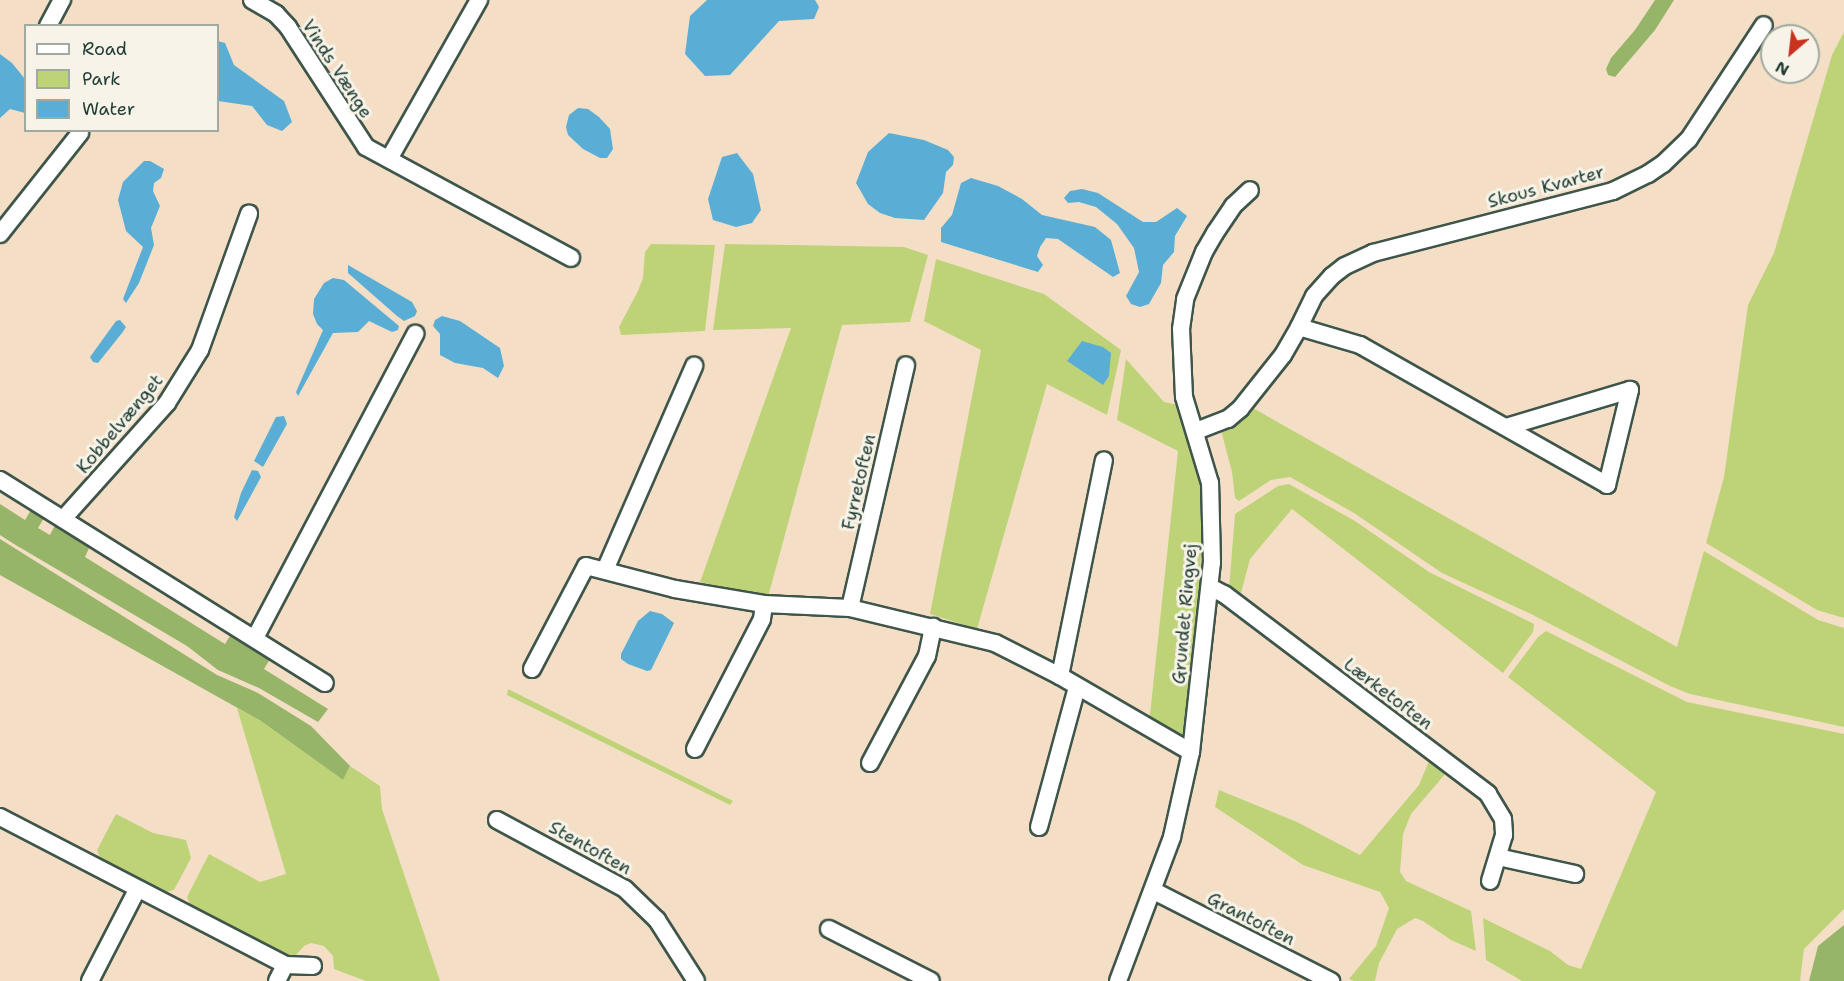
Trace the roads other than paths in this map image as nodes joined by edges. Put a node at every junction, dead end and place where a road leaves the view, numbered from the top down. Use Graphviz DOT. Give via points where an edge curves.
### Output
graph roads {
  1 [pos="62,0"];
  2 [pos="252,0"];
  3 [pos="479,0"];
  4 [pos="49,24"];
  5 [pos="1760,31"];
  6 [pos="80,133"];
  7 [pos="388,159"];
  8 [pos="1250,190"];
  9 [pos="249,214"];
  10 [pos="0,234"];
  11 [pos="571,258"];
  12 [pos="1299,327"];
  13 [pos="415,334"];
  14 [pos="694,366"];
  15 [pos="906,366"];
  16 [pos="1506,427"];
  17 [pos="1196,431"];
  18 [pos="1104,460"];
  19 [pos="0,480"];
  20 [pos="63,519"];
  21 [pos="605,570"];
  22 [pos="1210,587"];
  23 [pos="764,604"];
  24 [pos="850,608"];
  25 [pos="933,627"];
  26 [pos="255,638"];
  27 [pos="532,669"];
  28 [pos="1060,676"];
  29 [pos="325,683"];
  30 [pos="1077,687"];
  31 [pos="695,749"];
  32 [pos="1191,752"];
  33 [pos="870,763"];
  34 [pos="0,817"];
  35 [pos="497,820"];
  36 [pos="1039,827"];
  37 [pos="1498,857"];
  38 [pos="1575,874"];
  39 [pos="1490,881"];
  40 [pos="137,890"];
  41 [pos="1154,891"];
  42 [pos="829,929"];
  43 [pos="285,965"];
  44 [pos="313,966"];
  45 [pos="90,981"];
  46 [pos="277,981"];
  47 [pos="696,981"];
  48 [pos="931,981"];
  49 [pos="1118,981"];
  50 [pos="1331,981"];
  1 -- 4 [label="street"];
  2 -- 7 [label="street, Vinds Vænge" via="276,14 288,27 356,135 366,147"];
  3 -- 7 [label="street"];
  5 -- 12 [label="street, Skous Kvarter" via="1689,139 1648,174 1613,191 1373,253 1345,266 1327,281 1314,296"];
  6 -- 10 [label="street"];
  7 -- 11 [label="street, Vinds Vænge"];
  8 -- 17 [label="street, Grundet Ringvej" via="1233,206 1215,233 1185,299 1182,379"];
  9 -- 20 [label="street, Kobbelvænget" via="200,350 167,403"];
  12 -- 16 [label="street" via="1360,345"];
  12 -- 17 [label="street, Skous Kvarter" via="1283,355 1239,410 1228,419"];
  13 -- 26 [label="street"];
  14 -- 21 [label="street"];
  15 -- 24 [label="street, Fyrretoften"];
  16 -- 16 [label="street" via="1607,485 1630,390 1574,407"];
  17 -- 22 [label="street, Grundet Ringvej" via="1210,483"];
  18 -- 28 [label="street"];
  19 -- 20 [label="street"];
  20 -- 26 [label="street"];
  21 -- 23 [label="street" via="675,589"];
  21 -- 27 [label="street" via="586,566"];
  22 -- 32 [label="street, Grundet Ringvej"];
  22 -- 37 [label="street, Lærketoften" via="1488,794 1503,819 1504,835"];
  23 -- 24 [label="street"];
  23 -- 31 [label="street" via="762,619"];
  24 -- 25 [label="street"];
  25 -- 28 [label="street" via="995,643"];
  25 -- 33 [label="street" via="927,656"];
  26 -- 29 [label="street"];
  28 -- 30 [label="street"];
  30 -- 32 [label="street"];
  30 -- 36 [label="street"];
  32 -- 41 [label="street, Grundet Ringvej" via="1172,837"];
  34 -- 40 [label="street"];
  35 -- 47 [label="street, Stentoften" via="625,889 657,920"];
  37 -- 38 [label="street"];
  37 -- 39 [label="street, Lærketoften"];
  40 -- 43 [label="street"];
  40 -- 45 [label="street"];
  41 -- 49 [label="street, Grundet Ringvej"];
  41 -- 50 [label="street, Grantoften"];
  42 -- 48 [label="street"];
  43 -- 44 [label="street"];
  43 -- 46 [label="street"];
}
